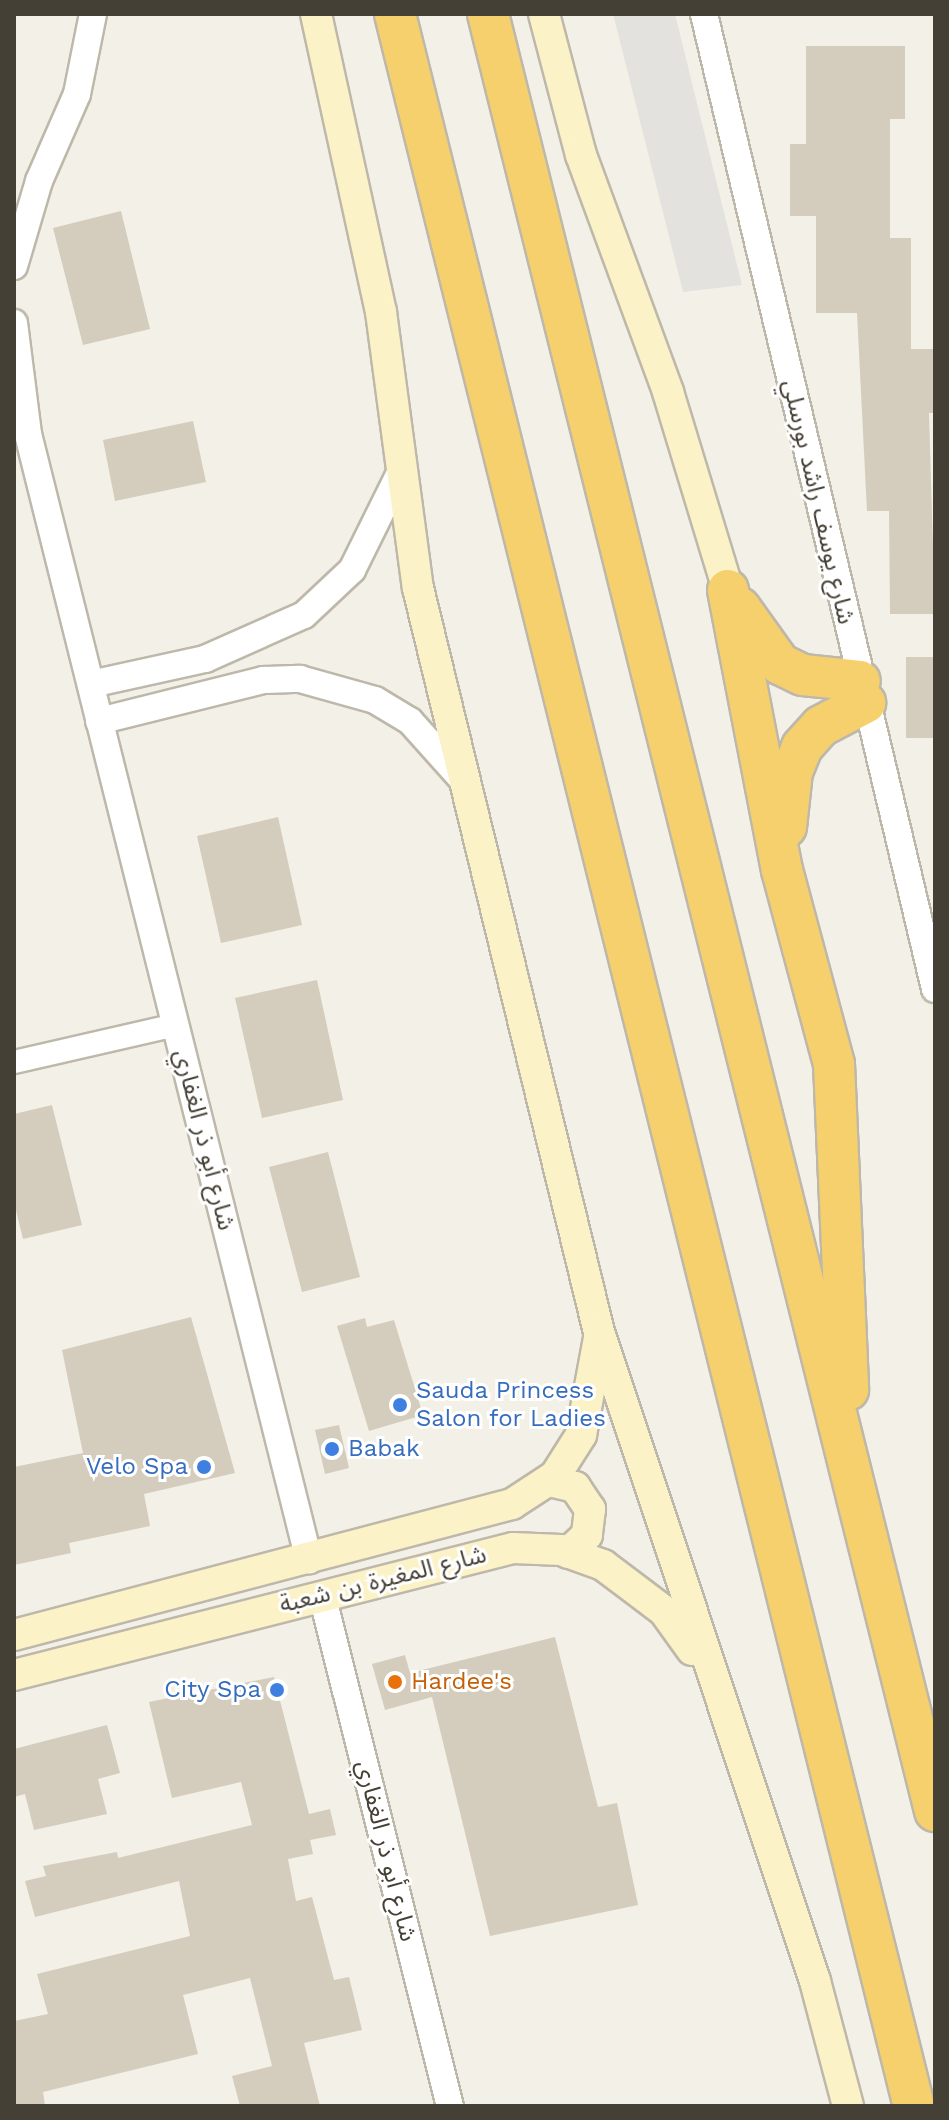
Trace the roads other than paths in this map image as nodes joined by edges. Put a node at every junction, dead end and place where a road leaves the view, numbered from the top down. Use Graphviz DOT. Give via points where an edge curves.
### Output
graph roads {
  1 [pos="93,14"];
  2 [pos="316,14"];
  3 [pos="383,14"];
  4 [pos="395,14"];
  5 [pos="488,14"];
  6 [pos="544,14"];
  7 [pos="704,14"];
  8 [pos="418,108"];
  9 [pos="14,266"];
  10 [pos="14,323"];
  11 [pos="21,436"];
  12 [pos="403,467"];
  13 [pos="728,590"];
  14 [pos="91,684"];
  15 [pos="862,692"];
  16 [pos="99,721"];
  17 [pos="463,780"];
  18 [pos="782,870"];
  19 [pos="935,989"];
  20 [pos="176,1025"];
  21 [pos="14,1062"];
  22 [pos="599,1332"];
  23 [pos="851,1474"];
  24 [pos="549,1481"];
  25 [pos="568,1553"];
  26 [pos="309,1560"];
  27 [pos="322,1595"];
  28 [pos="14,1635"];
  29 [pos="14,1675"];
  30 [pos="710,1675"];
  31 [pos="935,1811"];
  32 [pos="450,2106"];
  33 [pos="848,2106"];
  34 [pos="914,2106"];
  1 -- 9 [label="street" via="77,94 39,181"];
  2 -- 12 [label="main road" via="381,312"];
  3 -- 8 [label="highway"];
  4 -- 8 [label="highway"];
  5 -- 23 [label="highway"];
  6 -- 13 [label="main road" via="581,155 668,392"];
  7 -- 15 [label="street, شارع يوسف راشد بورسلي"];
  8 -- 34 [label="highway"];
  10 -- 11 [label="street, شارع أبو ذر الغفاري"];
  11 -- 14 [label="street, شارع أبو ذر الغفاري"];
  12 -- 14 [label="street" via="360,558 304,615 205,659"];
  12 -- 17 [label="main road" via="418,588"];
  13 -- 15 [label="highway" via="780,664"];
  13 -- 18 [label="highway"];
  14 -- 16 [label="street, شارع أبو ذر الغفاري"];
  15 -- 18 [label="highway" via="821,726 796,759"];
  15 -- 19 [label="street, شارع يوسف راشد بورسلي"];
  16 -- 17 [label="street" via="263,680 300,679 351,690 410,721"];
  16 -- 20 [label="street, شارع أبو ذر الغفاري"];
  17 -- 22 [label="main road"];
  18 -- 23 [label="highway" via="834,1064"];
  20 -- 21 [label="street"];
  20 -- 26 [label="street, شارع أبو ذر الغفاري"];
  22 -- 24 [label="main road, شارع المغيرة بن شعبة" via="581,1435"];
  22 -- 30 [label="main road"];
  23 -- 31 [label="highway"];
  24 -- 25 [label="main road" via="575,1487 590,1509 587,1535"];
  24 -- 26 [label="main road, شارع المغيرة بن شعبة" via="483,1515"];
  25 -- 27 [label="main road, شارع المغيرة بن شعبة" via="513,1548"];
  25 -- 30 [label="main road, شارع المغيرة بن شعبة" via="603,1565 644,1593"];
  26 -- 28 [label="main road, شارع المغيرة بن شعبة"];
  27 -- 29 [label="main road, شارع المغيرة بن شعبة"];
  27 -- 32 [label="street, شارع أبو ذر الغفاري"];
  30 -- 33 [label="main road" via="815,1981"];
}
